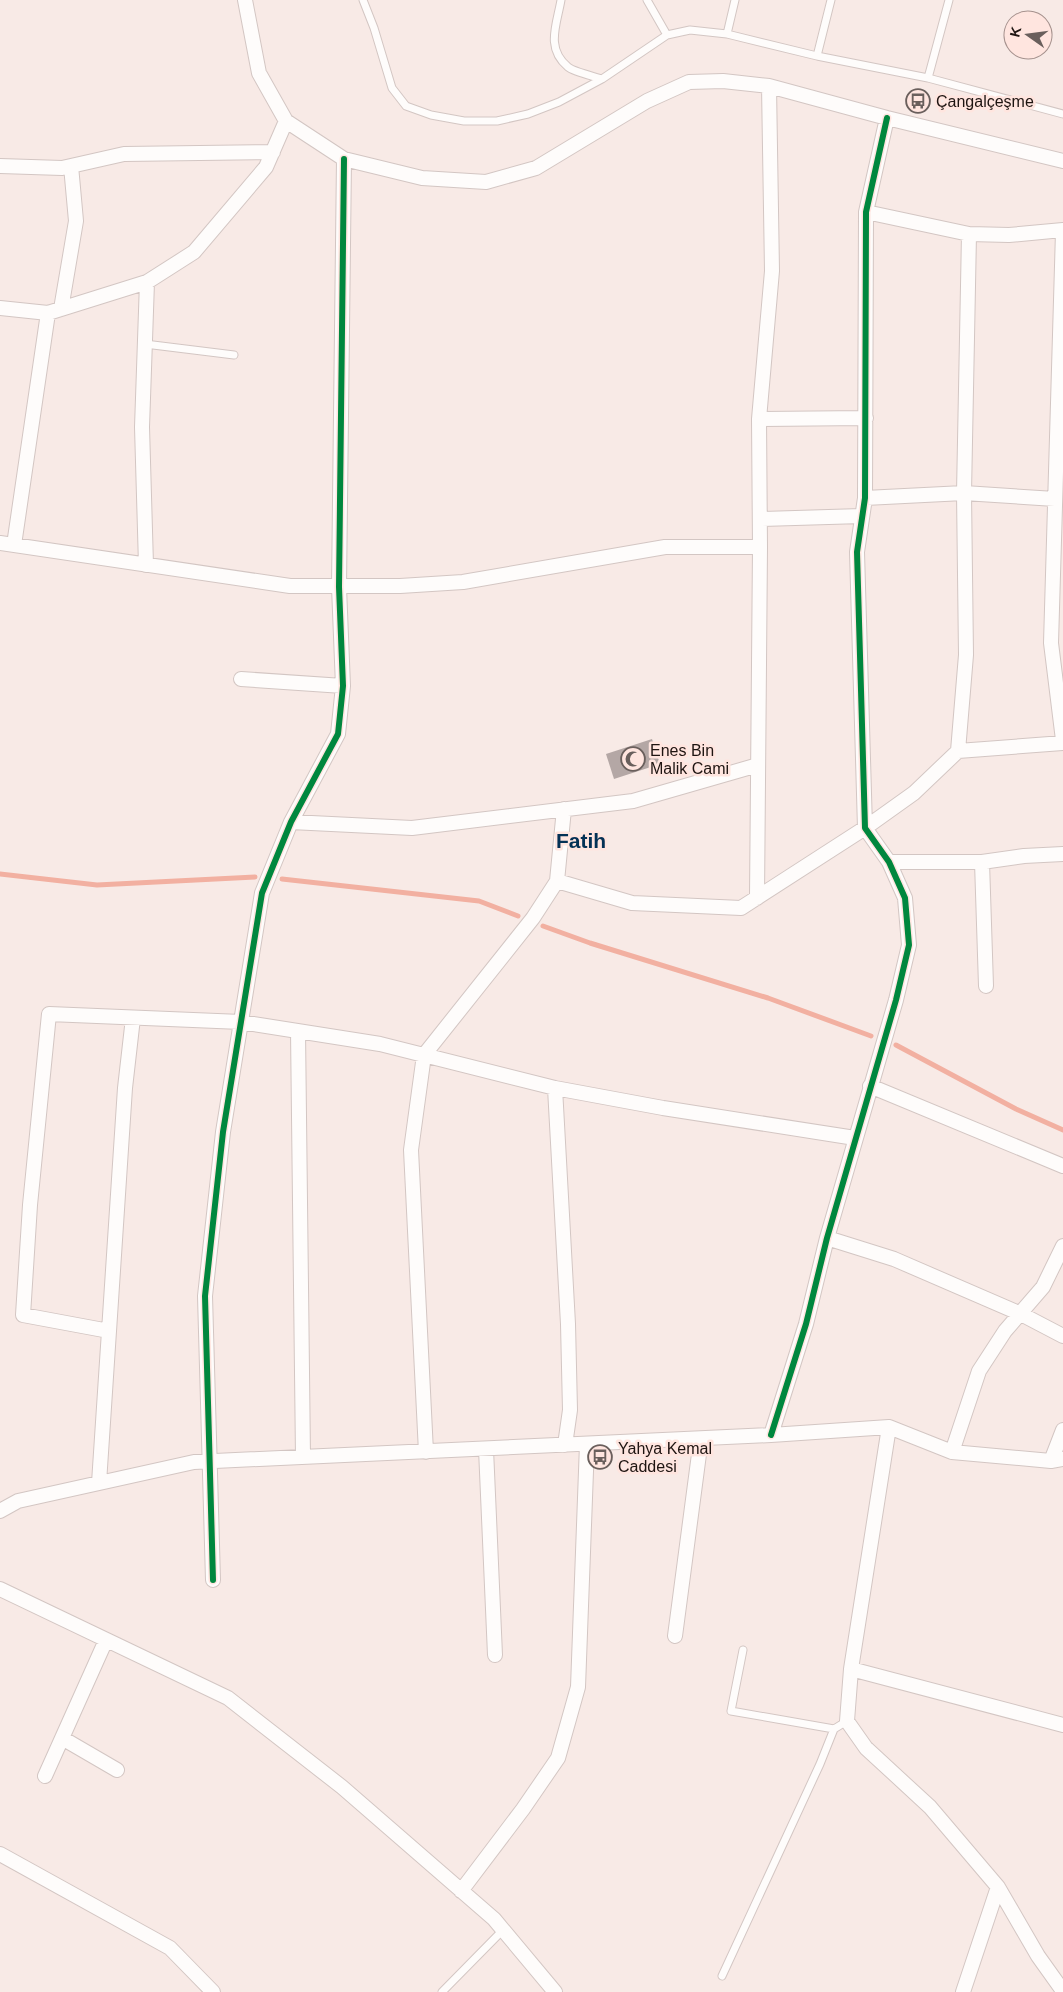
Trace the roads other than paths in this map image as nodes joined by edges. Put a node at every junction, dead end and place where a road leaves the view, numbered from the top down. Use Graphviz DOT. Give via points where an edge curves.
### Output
graph roads {
  1 [pos="245,0"];
  2 [pos="363,0"];
  3 [pos="561,0"];
  4 [pos="647,0"];
  5 [pos="735,0"];
  6 [pos="831,0"];
  7 [pos="949,0"];
  8 [pos="727,34"];
  9 [pos="667,35"];
  10 [pos="817,56"];
  11 [pos="928,78"];
  12 [pos="602,79"];
  13 [pos="769,86"];
  14 [pos="1063,114"];
  15 [pos="887,118"];
  16 [pos="286,121"];
  17 [pos="272,152"];
  18 [pos="344,159"];
  19 [pos="1063,161"];
  20 [pos="0,166"];
  21 [pos="71,166"];
  22 [pos="866,212"];
  23 [pos="1063,231"];
  24 [pos="969,234"];
  25 [pos="147,282"];
  26 [pos="0,308"];
  27 [pos="54,311"];
  28 [pos="145,344"];
  29 [pos="234,355"];
  30 [pos="1061,395"];
  31 [pos="866,418"];
  32 [pos="759,419"];
  33 [pos="964,493"];
  34 [pos="865,498"];
  35 [pos="1055,499"];
  36 [pos="862,516"];
  37 [pos="760,519"];
  38 [pos="7,544"];
  39 [pos="760,547"];
  40 [pos="146,565"];
  41 [pos="339,586"];
  42 [pos="240,679"];
  43 [pos="343,686"];
  44 [pos="1063,741"];
  45 [pos="958,751"];
  46 [pos="758,765"];
  47 [pos="564,809"];
  48 [pos="291,822"];
  49 [pos="865,828"];
  50 [pos="1063,854"];
  51 [pos="889,862"];
  52 [pos="982,862"];
  53 [pos="556,881"];
  54 [pos="757,898"];
  55 [pos="986,986"];
  56 [pos="133,1018"];
  57 [pos="241,1022"];
  58 [pos="298,1031"];
  59 [pos="424,1056"];
  60 [pos="870,1086"];
  61 [pos="555,1088"];
  62 [pos="856,1138"];
  63 [pos="1063,1166"];
  64 [pos="827,1238"];
  65 [pos="1063,1246"];
  66 [pos="1021,1314"];
  67 [pos="109,1331"];
  68 [pos="1063,1336"];
  69 [pos="889,1427"];
  70 [pos="1063,1430"];
  71 [pos="771,1435"];
  72 [pos="701,1439"];
  73 [pos="587,1444"];
  74 [pos="565,1445"];
  75 [pos="486,1449"];
  76 [pos="426,1452"];
  77 [pos="952,1452"];
  78 [pos="303,1457"];
  79 [pos="1057,1460"];
  80 [pos="208,1462"];
  81 [pos="99,1483"];
  82 [pos="0,1511"];
  83 [pos="213,1580"];
  84 [pos="0,1589"];
  85 [pos="675,1636"];
  86 [pos="106,1640"];
  87 [pos="743,1650"];
  88 [pos="495,1655"];
  89 [pos="851,1669"];
  90 [pos="846,1721"];
  91 [pos="1063,1725"];
  92 [pos="834,1729"];
  93 [pos="62,1738"];
  94 [pos="117,1770"];
  95 [pos="44,1776"];
  96 [pos="0,1854"];
  97 [pos="998,1887"];
  98 [pos="461,1891"];
  99 [pos="503,1930"];
  100 [pos="722,1976"];
  101 [pos="1063,1991"];
  102 [pos="213,1992"];
  103 [pos="442,1992"];
  104 [pos="555,1992"];
  105 [pos="963,1992"];
  1 -- 16 [label="street" via="258,73"];
  2 -- 12 [label="lane" via="392,88 406,106 431,115 497,121 551,105"];
  3 -- 12 [label="lane" via="554,32 555,50 568,68"];
  4 -- 9 [label="lane"];
  5 -- 8 [label="lane"];
  6 -- 10 [label="lane"];
  7 -- 11 [label="lane"];
  8 -- 9 [label="lane" via="690,30"];
  8 -- 10 [label="lane"];
  9 -- 12 [label="lane"];
  10 -- 11 [label="lane"];
  11 -- 14 [label="lane"];
  13 -- 15 [label="street"];
  13 -- 18 [label="street" via="723,80 689,82 647,101 536,168 486,182 422,178"];
  13 -- 32 [label="street" via="772,271"];
  15 -- 19 [label="street"];
  15 -- 22 [label="street"];
  16 -- 17 [label="street"];
  16 -- 18 [label="street"];
  17 -- 21 [label="street" via="124,154"];
  17 -- 25 [label="street" via="266,167 194,252"];
  18 -- 41 [label="street"];
  20 -- 21 [label="street"];
  21 -- 27 [label="street" via="76,221"];
  22 -- 24 [label="street"];
  22 -- 31 [label="street"];
  23 -- 24 [label="street"];
  23 -- 30 [label="street"];
  24 -- 33 [label="street"];
  25 -- 27 [label="street"];
  25 -- 28 [label="street"];
  26 -- 27 [label="street"];
  27 -- 38 [label="street"];
  28 -- 29 [label="lane"];
  28 -- 40 [label="street" via="142,427"];
  30 -- 35 [label="street"];
  31 -- 32 [label="street"];
  31 -- 34 [label="street"];
  32 -- 37 [label="street"];
  33 -- 34 [label="street"];
  33 -- 35 [label="street"];
  33 -- 45 [label="street" via="966,655"];
  34 -- 36 [label="street"];
  35 -- 44 [label="street" via="1051,643"];
  36 -- 37 [label="street"];
  36 -- 49 [label="street" via="857,552"];
  37 -- 39 [label="street"];
  38 -- 40 [label="street"];
  39 -- 41 [label="street" via="665,547 463,582"];
  39 -- 46 [label="street"];
  40 -- 41 [label="street" via="290,586"];
  41 -- 43 [label="street"];
  42 -- 43 [label="street"];
  43 -- 48 [label="street" via="338,734"];
  44 -- 45 [label="street"];
  45 -- 49 [label="street" via="914,793"];
  46 -- 47 [label="street" via="633,801"];
  46 -- 54 [label="street"];
  47 -- 48 [label="street" via="412,828"];
  47 -- 53 [label="street"];
  48 -- 57 [label="street" via="262,893"];
  49 -- 51 [label="street"];
  49 -- 54 [label="street"];
  50 -- 52 [label="street"];
  51 -- 52 [label="street"];
  51 -- 60 [label="street" via="905,898 909,945"];
  52 -- 55 [label="street"];
  53 -- 54 [label="street" via="632,903 741,908"];
  53 -- 59 [label="street" via="533,918"];
  56 -- 57 [label="street"];
  56 -- 67 [label="street"];
  56 -- 67 [label="street" via="49,1014 30,1205 23,1316"];
  57 -- 58 [label="street"];
  57 -- 80 [label="street" via="223,1132 205,1296"];
  58 -- 59 [label="street" via="380,1044"];
  58 -- 78 [label="street"];
  59 -- 61 [label="street"];
  59 -- 76 [label="street" via="411,1150"];
  60 -- 62 [label="street"];
  60 -- 63 [label="street"];
  61 -- 62 [label="street"];
  61 -- 74 [label="street" via="568,1324 570,1410"];
  62 -- 64 [label="street"];
  64 -- 66 [label="street" via="894,1258"];
  64 -- 71 [label="street" via="806,1324"];
  65 -- 66 [label="street" via="1043,1288"];
  66 -- 68 [label="street"];
  66 -- 77 [label="street" via="979,1371"];
  67 -- 81 [label="street"];
  69 -- 71 [label="street"];
  69 -- 77 [label="street"];
  69 -- 89 [label="street"];
  70 -- 79 [label="street"];
  71 -- 72 [label="street"];
  72 -- 73 [label="street"];
  72 -- 85 [label="street"];
  73 -- 74 [label="street"];
  73 -- 98 [label="street" via="578,1687 558,1758"];
  74 -- 75 [label="street"];
  75 -- 76 [label="street"];
  75 -- 88 [label="street"];
  76 -- 78 [label="street"];
  77 -- 79 [label="street"];
  78 -- 80 [label="street"];
  80 -- 81 [label="street" via="194,1462"];
  80 -- 83 [label="street"];
  81 -- 82 [label="street" via="18,1501"];
  84 -- 86 [label="street"];
  86 -- 93 [label="street"];
  86 -- 98 [label="street" via="228,1698 342,1787"];
  87 -- 92 [label="lane" via="731,1711"];
  89 -- 90 [label="street"];
  89 -- 91 [label="street"];
  90 -- 92 [label="lane"];
  90 -- 97 [label="street" via="866,1748 930,1807"];
  92 -- 100 [label="lane"];
  93 -- 94 [label="street"];
  93 -- 95 [label="street"];
  96 -- 102 [label="street" via="170,1948"];
  97 -- 101 [label="street" via="1038,1956"];
  97 -- 105 [label="street"];
  98 -- 99 [label="street"];
  99 -- 103 [label="lane"];
  99 -- 104 [label="street"];
}
